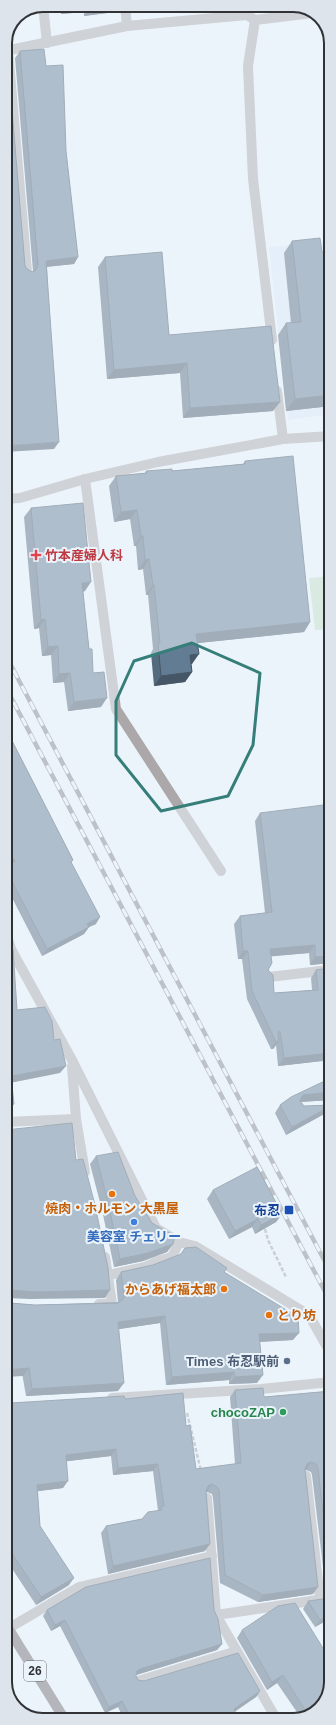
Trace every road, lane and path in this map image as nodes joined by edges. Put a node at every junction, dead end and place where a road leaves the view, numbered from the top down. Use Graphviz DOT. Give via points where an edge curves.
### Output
graph roads {
  1 [pos="44,12"];
  2 [pos="126,12"];
  3 [pos="305,14"];
  4 [pos="255,20"];
  5 [pos="127,26"];
  6 [pos="47,43"];
  7 [pos="12,50"];
  8 [pos="12,106"];
  9 [pos="27,272"];
  10 [pos="273,352"];
  11 [pos="277,384"];
  12 [pos="324,436"];
  13 [pos="283,439"];
  14 [pos="85,479"];
  15 [pos="12,499"];
  16 [pos="221,871"];
  17 [pos="12,956"];
  18 [pos="324,970"];
  19 [pos="269,977"];
  20 [pos="72,1060"];
  21 [pos="76,1119"];
  22 [pos="12,1122"];
  23 [pos="88,1185"];
  24 [pos="265,1228"];
  25 [pos="180,1242"];
  26 [pos="103,1246"];
  27 [pos="109,1275"];
  28 [pos="289,1282"];
  29 [pos="90,1304"];
  30 [pos="324,1342"];
  31 [pos="324,1383"];
  32 [pos="183,1394"];
  33 [pos="101,1398"];
  34 [pos="306,1476"];
  35 [pos="207,1498"];
  36 [pos="212,1556"];
  37 [pos="320,1599"];
  38 [pos="324,1599"];
  39 [pos="292,1604"];
  40 [pos="216,1615"];
  41 [pos="300,1616"];
  42 [pos="12,1623"];
  43 [pos="12,1634"];
  44 [pos="237,1651"];
  45 [pos="138,1681"];
  46 [pos="62,1713"];
  47 [pos="273,1713"];
  1 -- 6 [label="street"];
  2 -- 5 [label="street"];
  3 -- 4 [label="street"];
  4 -- 5 [label="street" via="247,16"];
  4 -- 10 [label="street" via="248,66 253,179"];
  5 -- 6 [label="street"];
  6 -- 7 [label="street"];
  8 -- 9 [label="street"];
  11 -- 13 [label="street"];
  12 -- 13 [label="street"];
  13 -- 14 [label="street" via="158,462"];
  14 -- 15 [label="street"];
  14 -- 16 [label="street" via="116,709"];
  17 -- 20 [label="street"];
  18 -- 19 [label="street"];
  20 -- 21 [label="street"];
  20 -- 25 [label="street" via="156,1228"];
  21 -- 22 [label="street"];
  21 -- 23 [label="street"];
  24 -- 28 [label="path"];
  25 -- 27 [label="street" via="172,1257 145,1267"];
  25 -- 30 [label="street" via="195,1246 309,1315"];
  26 -- 27 [label="street"];
  27 -- 29 [label="street" via="112,1304"];
  31 -- 32 [label="street"];
  32 -- 33 [label="street"];
  32 -- 35 [label="path"];
  34 -- 37 [label="street"];
  35 -- 36 [label="street"];
  36 -- 40 [label="street"];
  36 -- 42 [label="street" via="79,1587"];
  37 -- 38 [label="street"];
  37 -- 39 [label="street"];
  39 -- 40 [label="street"];
  39 -- 41 [label="street"];
  40 -- 44 [label="street"];
  43 -- 46 [label="main road, 26"];
  44 -- 45 [label="street"];
  44 -- 47 [label="street"];
}
